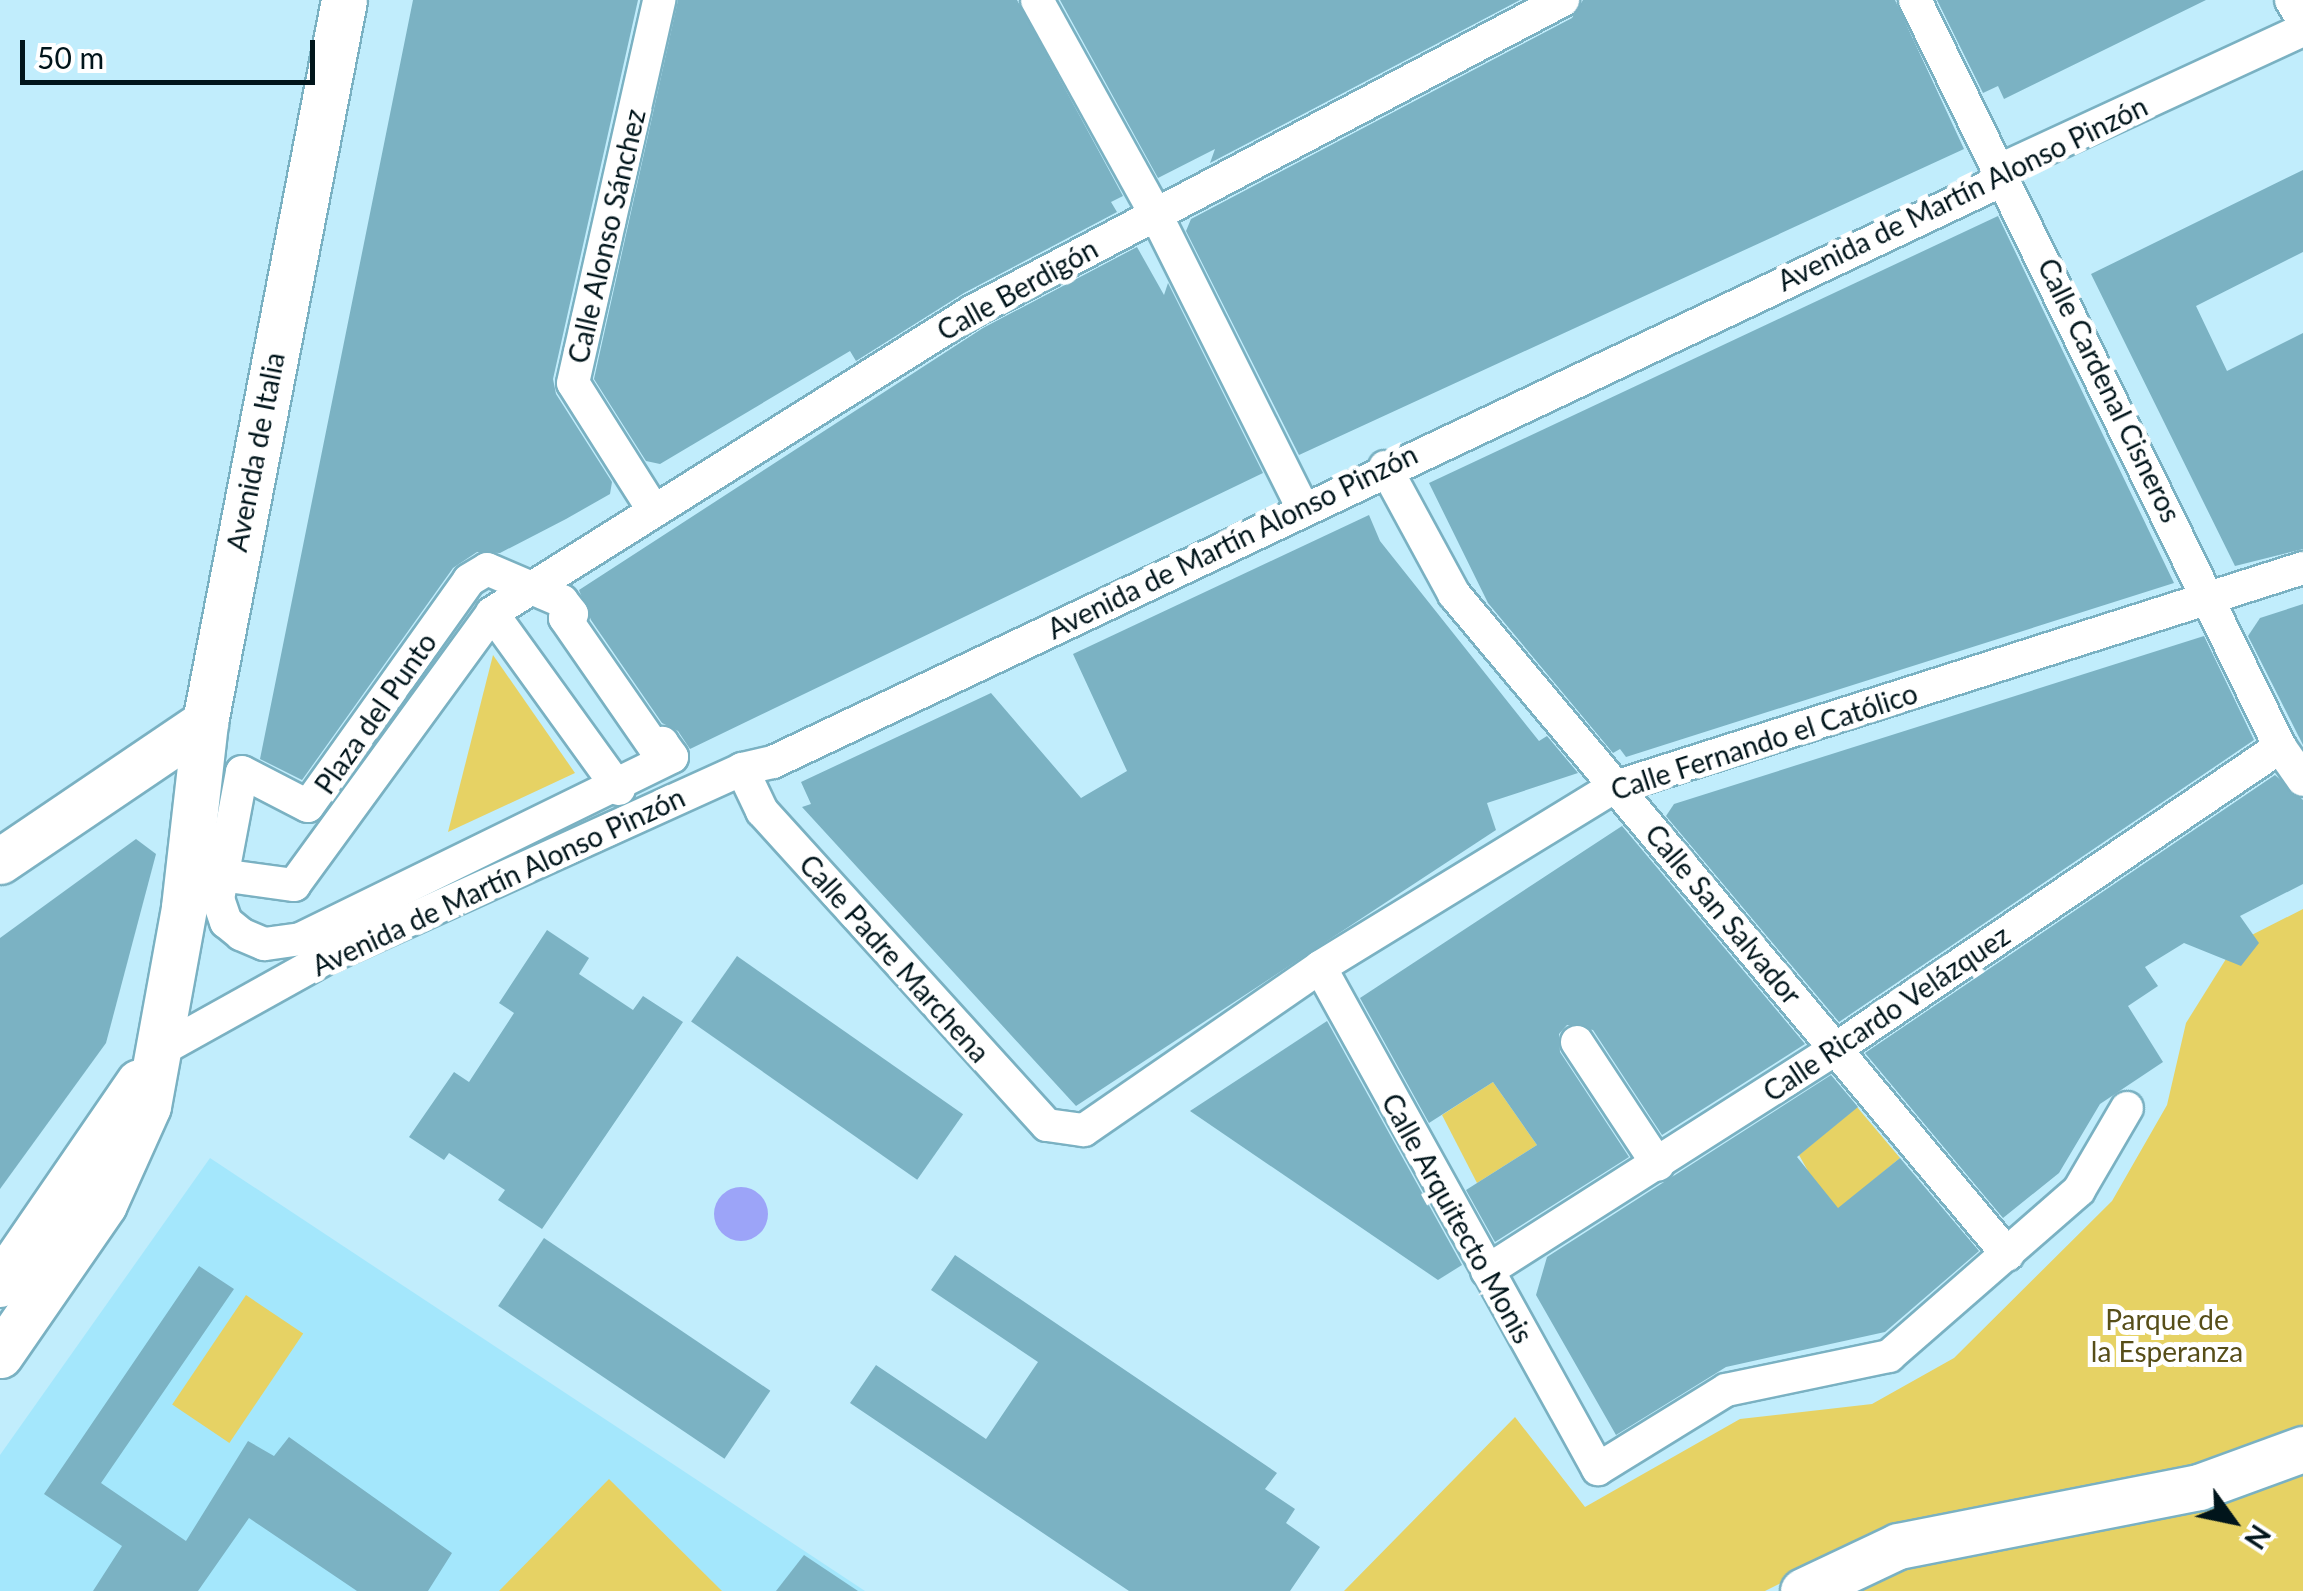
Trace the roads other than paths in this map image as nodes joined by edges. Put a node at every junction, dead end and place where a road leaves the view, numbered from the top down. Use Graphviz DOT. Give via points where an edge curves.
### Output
graph roads {
  1 [pos="344,0"];
  2 [pos="660,0"];
  3 [pos="1038,0"];
  4 [pos="1563,0"];
  5 [pos="1915,0"];
  6 [pos="2291,0"];
  7 [pos="2303,20"];
  8 [pos="2303,30"];
  9 [pos="2002,169"];
  10 [pos="1155,213"];
  11 [pos="1385,467"];
  12 [pos="1303,508"];
  13 [pos="654,511"];
  14 [pos="2303,568"];
  15 [pos="530,587"];
  16 [pos="2209,595"];
  17 [pos="492,613"];
  18 [pos="205,722"];
  19 [pos="2280,747"];
  20 [pos="742,769"];
  21 [pos="2303,780"];
  22 [pos="617,787"];
  23 [pos="1612,788"];
  24 [pos="0,861"];
  25 [pos="228,876"];
  26 [pos="184,907"];
  27 [pos="309,966"];
  28 [pos="1320,967"];
  29 [pos="1577,1042"];
  30 [pos="1837,1048"];
  31 [pos="160,1051"];
  32 [pos="2127,1108"];
  33 [pos="1067,1129"];
  34 [pos="1658,1165"];
  35 [pos="2008,1255"];
  36 [pos="1487,1271"];
  37 [pos="0,1284"];
  38 [pos="0,1356"];
  39 [pos="2303,1449"];
  40 [pos="1803,1591"];
  1 -- 18 [label="main road, Avenida de Italia"];
  2 -- 13 [label="street, Calle Alonso Sánchez" via="573,383"];
  3 -- 10 [label="street"];
  4 -- 10 [label="street, Calle Berdigón"];
  5 -- 9 [label="street, Calle Cardenal Cisneros"];
  6 -- 7 [label="street"];
  8 -- 9 [label="street, Avenida de Martín Alonso Pinzón"];
  9 -- 11 [label="street, Avenida de Martín Alonso Pinzón" via="1990,186"];
  9 -- 16 [label="street, Calle Cardenal Cisneros"];
  10 -- 12 [label="street"];
  10 -- 13 [label="street, Calle Berdigón" via="972,311"];
  11 -- 12 [label="street, Avenida de Martín Alonso Pinzón"];
  11 -- 23 [label="street, Calle San Salvador" via="1454,594"];
  12 -- 20 [label="street, Avenida de Martín Alonso Pinzón" via="774,762"];
  13 -- 15 [label="street, Calle Berdigón"];
  14 -- 16 [label="street, Calle Fernando el Católico"];
  15 -- 17 [label="street, Calle Berdigón"];
  15 -- 22 [label="street, Plaza del Punto" via="562,601 572,614 565,618 644,732 672,758"];
  15 -- 22 [label="street, Plaza del Punto" via="488,569 469,580 308,806 242,772 218,899 226,922 264,944 301,939"];
  16 -- 19 [label="street, Calle Cardenal Cisneros"];
  16 -- 23 [label="street, Calle Fernando el Católico"];
  17 -- 22 [label="street"];
  17 -- 25 [label="street, Plaza del Punto" via="294,885"];
  18 -- 24 [label="main road"];
  18 -- 26 [label="main road, Avenida de Italia"];
  19 -- 21 [label="street, Calle Cardenal Cisneros"];
  19 -- 30 [label="street, Calle Ricardo Velázquez"];
  20 -- 27 [label="street, Avenida de Martín Alonso Pinzón"];
  20 -- 33 [label="street, Calle Padre Marchena" via="762,811 1047,1125"];
  23 -- 28 [label="street, Calle Fernando el Católico"];
  23 -- 30 [label="street, Calle San Salvador"];
  26 -- 27 [label="street" via="243,950"];
  26 -- 31 [label="main road, Avenida de Italia"];
  27 -- 31 [label="street, Avenida de Martín Alonso Pinzón"];
  28 -- 33 [label="street, Calle Fernando el Católico" via="1084,1130"];
  28 -- 36 [label="street, Calle Arquitecto Monis"];
  29 -- 34 [label="street"];
  30 -- 34 [label="street, Calle Ricardo Velázquez"];
  30 -- 35 [label="street, Calle San Salvador"];
  31 -- 37 [label="main road"];
  31 -- 38 [label="main road, Avenida de Italia" via="134,1148"];
  32 -- 35 [label="street" via="2079,1190"];
  34 -- 36 [label="street, Calle Ricardo Velázquez"];
  35 -- 36 [label="street, Calle Arquitecto Monis" via="1889,1356 1726,1390 1598,1469"];
  39 -- 40 [label="main road" via="2199,1487 1898,1546"];
}
